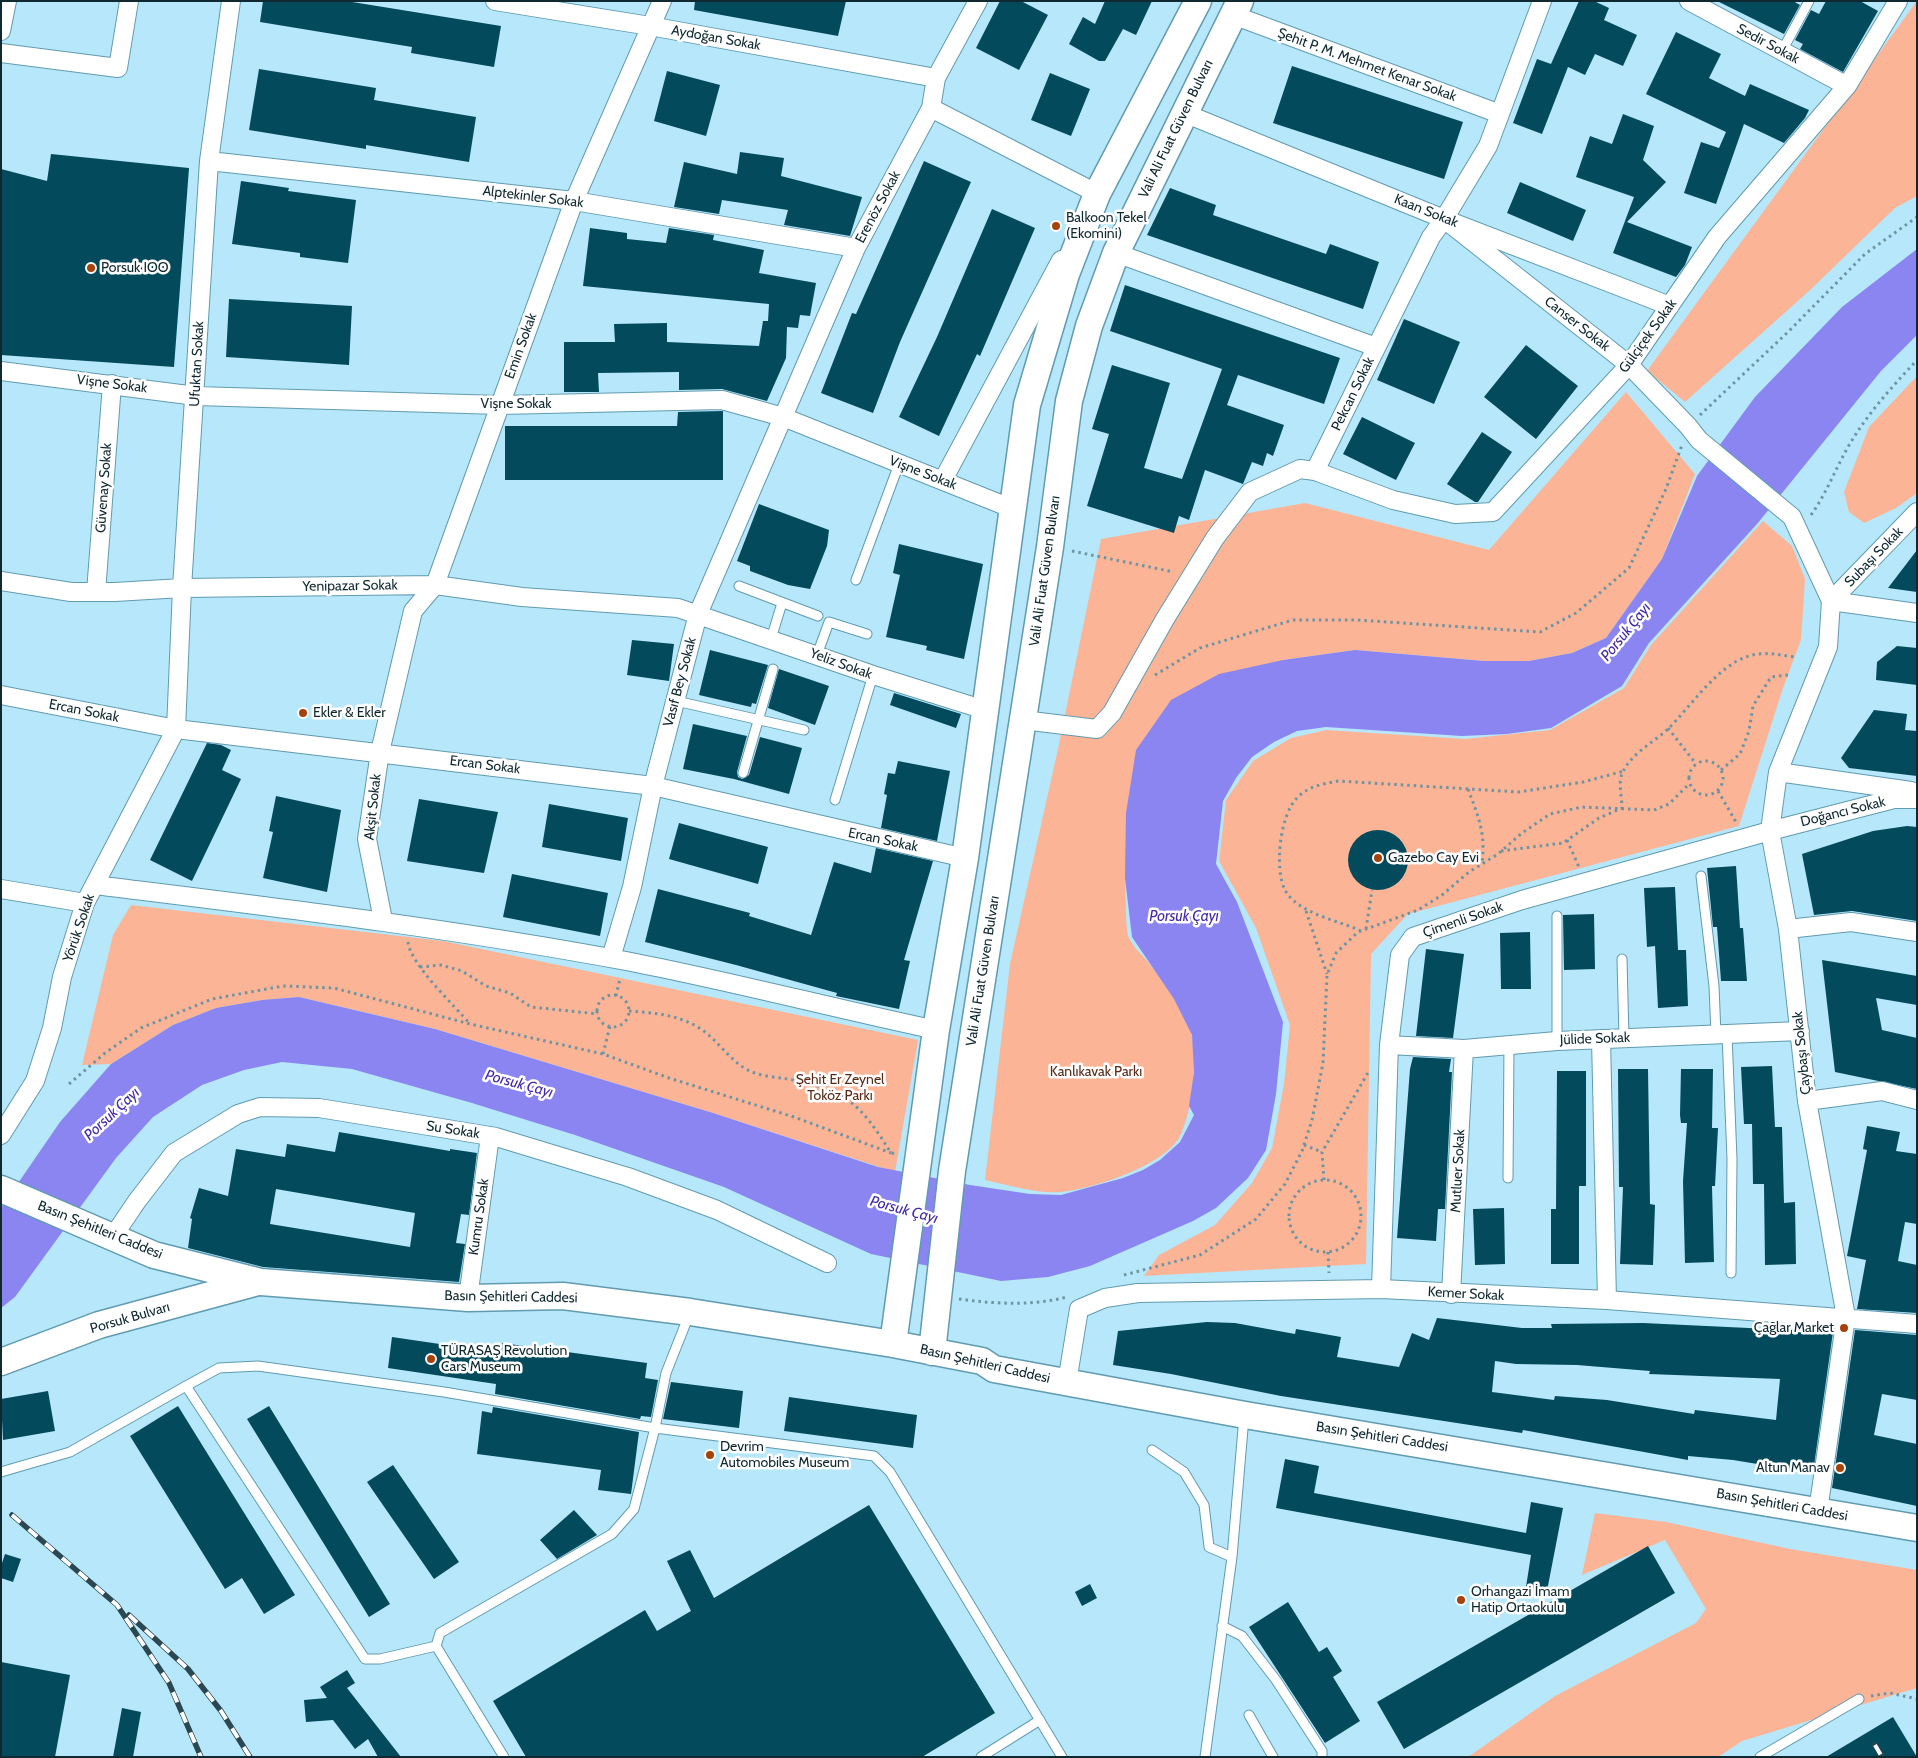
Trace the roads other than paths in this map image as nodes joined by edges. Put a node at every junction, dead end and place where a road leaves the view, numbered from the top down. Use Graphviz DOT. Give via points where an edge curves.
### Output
graph roads {
  1 [pos="7,1"];
  2 [pos="129,1"];
  3 [pos="231,1"];
  4 [pos="495,1"];
  5 [pos="662,1"];
  6 [pos="978,1"];
  7 [pos="1198,1"];
  8 [pos="1542,1"];
  9 [pos="1689,1"];
  10 [pos="1809,1"];
  11 [pos="1898,1"];
  12 [pos="1237,8"];
  13 [pos="650,26"];
  14 [pos="1,32"];
  15 [pos="1782,51"];
  16 [pos="1,53"];
  17 [pos="936,78"];
  18 [pos="1847,86"];
  19 [pos="931,108"];
  20 [pos="1184,113"];
  21 [pos="1500,114"];
  22 [pos="209,161"];
  23 [pos="1097,194"];
  24 [pos="574,201"];
  25 [pos="1444,219"];
  26 [pos="856,248"];
  27 [pos="1116,253"];
  28 [pos="1670,306"];
  29 [pos="1376,346"];
  30 [pos="1630,365"];
  31 [pos="1,371"];
  32 [pos="112,384"];
  33 [pos="196,396"];
  34 [pos="500,405"];
  35 [pos="783,417"];
  36 [pos="898,464"];
  37 [pos="1316,470"];
  38 [pos="943,480"];
  39 [pos="1013,509"];
  40 [pos="1917,512"];
  41 [pos="856,580"];
  42 [pos="1,581"];
  43 [pos="435,585"];
  44 [pos="740,586"];
  45 [pos="182,588"];
  46 [pos="96,592"];
  47 [pos="1831,601"];
  48 [pos="782,603"];
  49 [pos="1917,613"];
  50 [pos="698,614"];
  51 [pos="818,616"];
  52 [pos="867,634"];
  53 [pos="771,639"];
  54 [pos="817,655"];
  55 [pos="773,669"];
  56 [pos="873,675"];
  57 [pos="1,695"];
  58 [pos="676,700"];
  59 [pos="985,710"];
  60 [pos="757,720"];
  61 [pos="1023,720"];
  62 [pos="176,729"];
  63 [pos="804,730"];
  64 [pos="380,752"];
  65 [pos="1778,772"];
  66 [pos="743,773"];
  67 [pos="653,786"];
  68 [pos="1917,792"];
  69 [pos="1917,799"];
  70 [pos="835,800"];
  71 [pos="1770,831"];
  72 [pos="966,858"];
  73 [pos="1701,876"];
  74 [pos="95,885"];
  75 [pos="1,889"];
  76 [pos="85,903"];
  77 [pos="1557,916"];
  78 [pos="383,920"];
  79 [pos="1788,929"];
  80 [pos="1917,932"];
  81 [pos="611,958"];
  82 [pos="1622,959"];
  83 [pos="936,1030"];
  84 [pos="1800,1031"];
  85 [pos="1722,1034"];
  86 [pos="1624,1038"];
  87 [pos="1601,1040"];
  88 [pos="1557,1041"];
  89 [pos="1509,1043"];
  90 [pos="1389,1045"];
  91 [pos="1464,1049"];
  92 [pos="1917,1100"];
  93 [pos="1807,1101"];
  94 [pos="1,1135"];
  95 [pos="490,1136"];
  96 [pos="1508,1178"];
  97 [pos="1,1189"];
  98 [pos="112,1238"];
  99 [pos="827,1263"];
  100 [pos="1731,1273"];
  101 [pos="261,1282"];
  102 [pos="1382,1289"];
  103 [pos="1451,1294"];
  104 [pos="468,1298"];
  105 [pos="1607,1300"];
  106 [pos="690,1312"];
  107 [pos="1846,1317"];
  108 [pos="1917,1324"];
  109 [pos="893,1344"];
  110 [pos="932,1352"];
  111 [pos="982,1361"];
  112 [pos="1,1362"];
  113 [pos="1069,1370"];
  114 [pos="186,1386"];
  115 [pos="1170,1401"];
  116 [pos="1245,1415"];
  117 [pos="655,1428"];
  118 [pos="1152,1450"];
  119 [pos="1,1472"];
  120 [pos="1818,1511"];
  121 [pos="1917,1528"];
  122 [pos="1232,1557"];
  123 [pos="1222,1626"];
  124 [pos="436,1646"];
  125 [pos="1859,1699"];
  126 [pos="1249,1715"];
  127 [pos="1040,1720"];
  128 [pos="504,1757"];
  129 [pos="981,1757"];
  130 [pos="1062,1757"];
  131 [pos="1205,1757"];
  132 [pos="1273,1757"];
  133 [pos="1322,1757"];
  134 [pos="1760,1757"];
  1 -- 14 [label="street"];
  2 -- 16 [label="street" via="118,68"];
  3 -- 22 [label="street, Ufuktan Sokak"];
  4 -- 13 [label="street, Aydoğan Sokak"];
  5 -- 13 [label="street, Emin Sokak"];
  6 -- 17 [label="street, Erenöz Sokak"];
  7 -- 23 [label="main road"];
  8 -- 21 [label="street, Pekcan Sokak"];
  9 -- 15 [label="street, Sedir Sokak"];
  10 -- 15 [label="lane"];
  11 -- 18 [label="street, Gülçiçek Sokak"];
  12 -- 20 [label="main road, Vali Ali Fuat Güven Bulvarı"];
  12 -- 21 [label="street, Şehit P. M. Mehmet Kenar Sokak"];
  13 -- 17 [label="street, Aydoğan Sokak"];
  13 -- 24 [label="street, Emin Sokak"];
  15 -- 18 [label="street, Sedir Sokak"];
  17 -- 19 [label="street, Erenöz Sokak"];
  18 -- 28 [label="street, Gülçiçek Sokak" via="1717,237"];
  19 -- 23 [label="street"];
  19 -- 26 [label="street, Erenöz Sokak"];
  20 -- 25 [label="street, Kaan Sokak"];
  20 -- 27 [label="main road, Vali Ali Fuat Güven Bulvarı"];
  21 -- 25 [label="street, Pekcan Sokak" via="1488,146"];
  22 -- 24 [label="street, Alptekinler Sokak"];
  22 -- 33 [label="street, Ufuktan Sokak"];
  23 -- 38 [label="street"];
  23 -- 39 [label="main road" via="1066,274 1027,405"];
  24 -- 26 [label="street, Alptekinler Sokak"];
  24 -- 34 [label="street, Emin Sokak"];
  25 -- 28 [label="street, Kaan Sokak"];
  25 -- 29 [label="street, Pekcan Sokak" via="1431,237"];
  25 -- 30 [label="street, Canser Sokak"];
  26 -- 35 [label="street, Erenöz Sokak"];
  27 -- 29 [label="street"];
  27 -- 61 [label="main road, Vali Ali Fuat Güven Bulvarı" via="1089,326 1069,401"];
  28 -- 30 [label="street, Gülçiçek Sokak"];
  29 -- 37 [label="street, Pekcan Sokak"];
  30 -- 37 [label="street, Gülçiçek Sokak" via="1493,512 1455,514 1393,500"];
  30 -- 47 [label="street, Canser Sokak" via="1694,433 1795,525"];
  31 -- 32 [label="street, Vişne Sokak"];
  32 -- 33 [label="street, Vişne Sokak"];
  32 -- 46 [label="street, Güvenay Sokak"];
  33 -- 34 [label="street, Vişne Sokak"];
  33 -- 45 [label="street, Ufuktan Sokak"];
  34 -- 35 [label="street, Vişne Sokak" via="722,400"];
  34 -- 43 [label="street, Emin Sokak"];
  35 -- 36 [label="street, Vişne Sokak"];
  35 -- 50 [label="street, Vasıf Bey Sokak"];
  36 -- 38 [label="street, Vişne Sokak"];
  36 -- 41 [label="lane"];
  37 -- 61 [label="street" via="1300,469 1250,492 1215,538 1112,713 1097,728"];
  38 -- 39 [label="street, Vişne Sokak"];
  39 -- 59 [label="main road"];
  40 -- 47 [label="street, Subaşı Sokak"];
  42 -- 46 [label="street, Yenipazar Sokak" via="71,592"];
  43 -- 45 [label="street, Yenipazar Sokak"];
  43 -- 50 [label="street, Yenipazar Sokak" via="522,597 678,608"];
  43 -- 64 [label="street, Emin Sokak" via="413,611"];
  44 -- 48 [label="lane"];
  45 -- 46 [label="street, Yenipazar Sokak"];
  45 -- 62 [label="street, Ufuktan Sokak"];
  47 -- 49 [label="street"];
  47 -- 65 [label="street, Çaybaşı Sokak" via="1828,647"];
  48 -- 51 [label="lane"];
  48 -- 53 [label="lane"];
  50 -- 53 [label="street, Yeliz Sokak"];
  50 -- 58 [label="street, Vasıf Bey Sokak"];
  52 -- 54 [label="lane" via="829,622"];
  53 -- 54 [label="street, Yeliz Sokak"];
  54 -- 56 [label="street, Yeliz Sokak"];
  55 -- 60 [label="lane"];
  56 -- 59 [label="street, Yeliz Sokak"];
  56 -- 70 [label="lane"];
  57 -- 62 [label="street, Ercan Sokak"];
  58 -- 60 [label="lane"];
  58 -- 67 [label="street, Vasıf Bey Sokak"];
  59 -- 72 [label="main road"];
  60 -- 63 [label="lane"];
  60 -- 66 [label="lane"];
  61 -- 110 [label="main road, Vali Ali Fuat Güven Bulvarı" via="952,1171"];
  62 -- 64 [label="street, Ercan Sokak"];
  62 -- 74 [label="street, Yörük Sokak"];
  64 -- 67 [label="street, Ercan Sokak"];
  64 -- 78 [label="street, Akşit Sokak" via="367,839"];
  65 -- 68 [label="street"];
  65 -- 71 [label="street, Çaybaşı Sokak"];
  67 -- 72 [label="street, Ercan Sokak"];
  67 -- 81 [label="street, Vasıf Bey Sokak" via="632,887"];
  69 -- 71 [label="street, Doğancı Sokak" via="1894,799"];
  71 -- 79 [label="street, Çaybaşı Sokak"];
  71 -- 90 [label="street, Çimenli Sokak" via="1522,900 1413,937 1400,955"];
  72 -- 83 [label="main road"];
  73 -- 85 [label="lane"];
  74 -- 76 [label="street, Yörük Sokak"];
  74 -- 78 [label="street"];
  75 -- 76 [label="street"];
  76 -- 94 [label="street, Yörük Sokak" via="35,1081"];
  77 -- 88 [label="lane"];
  78 -- 81 [label="street"];
  79 -- 80 [label="street" via="1851,922"];
  79 -- 84 [label="street, Çaybaşı Sokak"];
  81 -- 83 [label="street"];
  82 -- 86 [label="lane"];
  83 -- 109 [label="main road"];
  84 -- 85 [label="street, Jülide Sokak"];
  84 -- 93 [label="street, Çaybaşı Sokak"];
  85 -- 86 [label="street, Jülide Sokak"];
  85 -- 100 [label="lane" via="1732,1159"];
  86 -- 87 [label="street, Jülide Sokak"];
  87 -- 88 [label="street, Jülide Sokak"];
  87 -- 105 [label="street"];
  88 -- 89 [label="street, Jülide Sokak"];
  89 -- 91 [label="street, Jülide Sokak"];
  89 -- 96 [label="lane"];
  90 -- 91 [label="street, Jülide Sokak"];
  90 -- 102 [label="street, Çimenli Sokak"];
  91 -- 103 [label="street, Mutluer Sokak"];
  92 -- 93 [label="street" via="1882,1091"];
  93 -- 107 [label="street, Çaybaşı Sokak"];
  95 -- 98 [label="street, Su Sokak" via="319,1108 260,1107 238,1114 174,1153"];
  95 -- 99 [label="street, Su Sokak" via="628,1177 717,1210"];
  95 -- 104 [label="street, Kumru Sokak"];
  97 -- 98 [label="main road, Basın Şehitleri Caddesi"];
  98 -- 101 [label="main road, Basın Şehitleri Caddesi" via="154,1255"];
  101 -- 104 [label="main road, Basın Şehitleri Caddesi"];
  101 -- 112 [label="main road, Porsuk Bulvarı" via="99,1325"];
  102 -- 103 [label="street, Kemer Sokak"];
  102 -- 113 [label="street, Kemer Sokak" via="1138,1294 1104,1298 1079,1309"];
  103 -- 105 [label="street, Kemer Sokak"];
  104 -- 106 [label="main road, Basın Şehitleri Caddesi" via="563,1296"];
  105 -- 107 [label="street, Kemer Sokak"];
  106 -- 109 [label="main road, Basın Şehitleri Caddesi"];
  106 -- 117 [label="lane" via="666,1373"];
  107 -- 108 [label="street, Kemer Sokak"];
  107 -- 120 [label="street, Çaybaşı Sokak"];
  109 -- 110 [label="main road, Basın Şehitleri Caddesi"];
  110 -- 111 [label="main road, Basın Şehitleri Caddesi"];
  111 -- 113 [label="main road" via="996,1357"];
  111 -- 115 [label="main road, Basın Şehitleri Caddesi" via="994,1369"];
  113 -- 115 [label="main road" via="1142,1384"];
  114 -- 117 [label="lane" via="219,1368 258,1366 444,1392"];
  114 -- 119 [label="lane" via="70,1452"];
  114 -- 124 [label="lane" via="365,1659 380,1659"];
  115 -- 116 [label="main road, Basın Şehitleri Caddesi"];
  116 -- 120 [label="main road, Basın Şehitleri Caddesi"];
  116 -- 122 [label="lane"];
  117 -- 124 [label="lane" via="634,1509 612,1534 440,1633"];
  117 -- 127 [label="lane" via="874,1456 890,1472"];
  118 -- 122 [label="lane" via="1184,1472 1204,1506 1209,1547"];
  120 -- 121 [label="main road, Basın Şehitleri Caddesi"];
  122 -- 123 [label="lane"];
  123 -- 131 [label="lane"];
  123 -- 133 [label="lane" via="1242,1636 1248,1643 1317,1743"];
  124 -- 128 [label="lane"];
  125 -- 134 [label="lane"];
  126 -- 132 [label="lane"];
  127 -- 129 [label="lane"];
  127 -- 130 [label="lane"];
}
